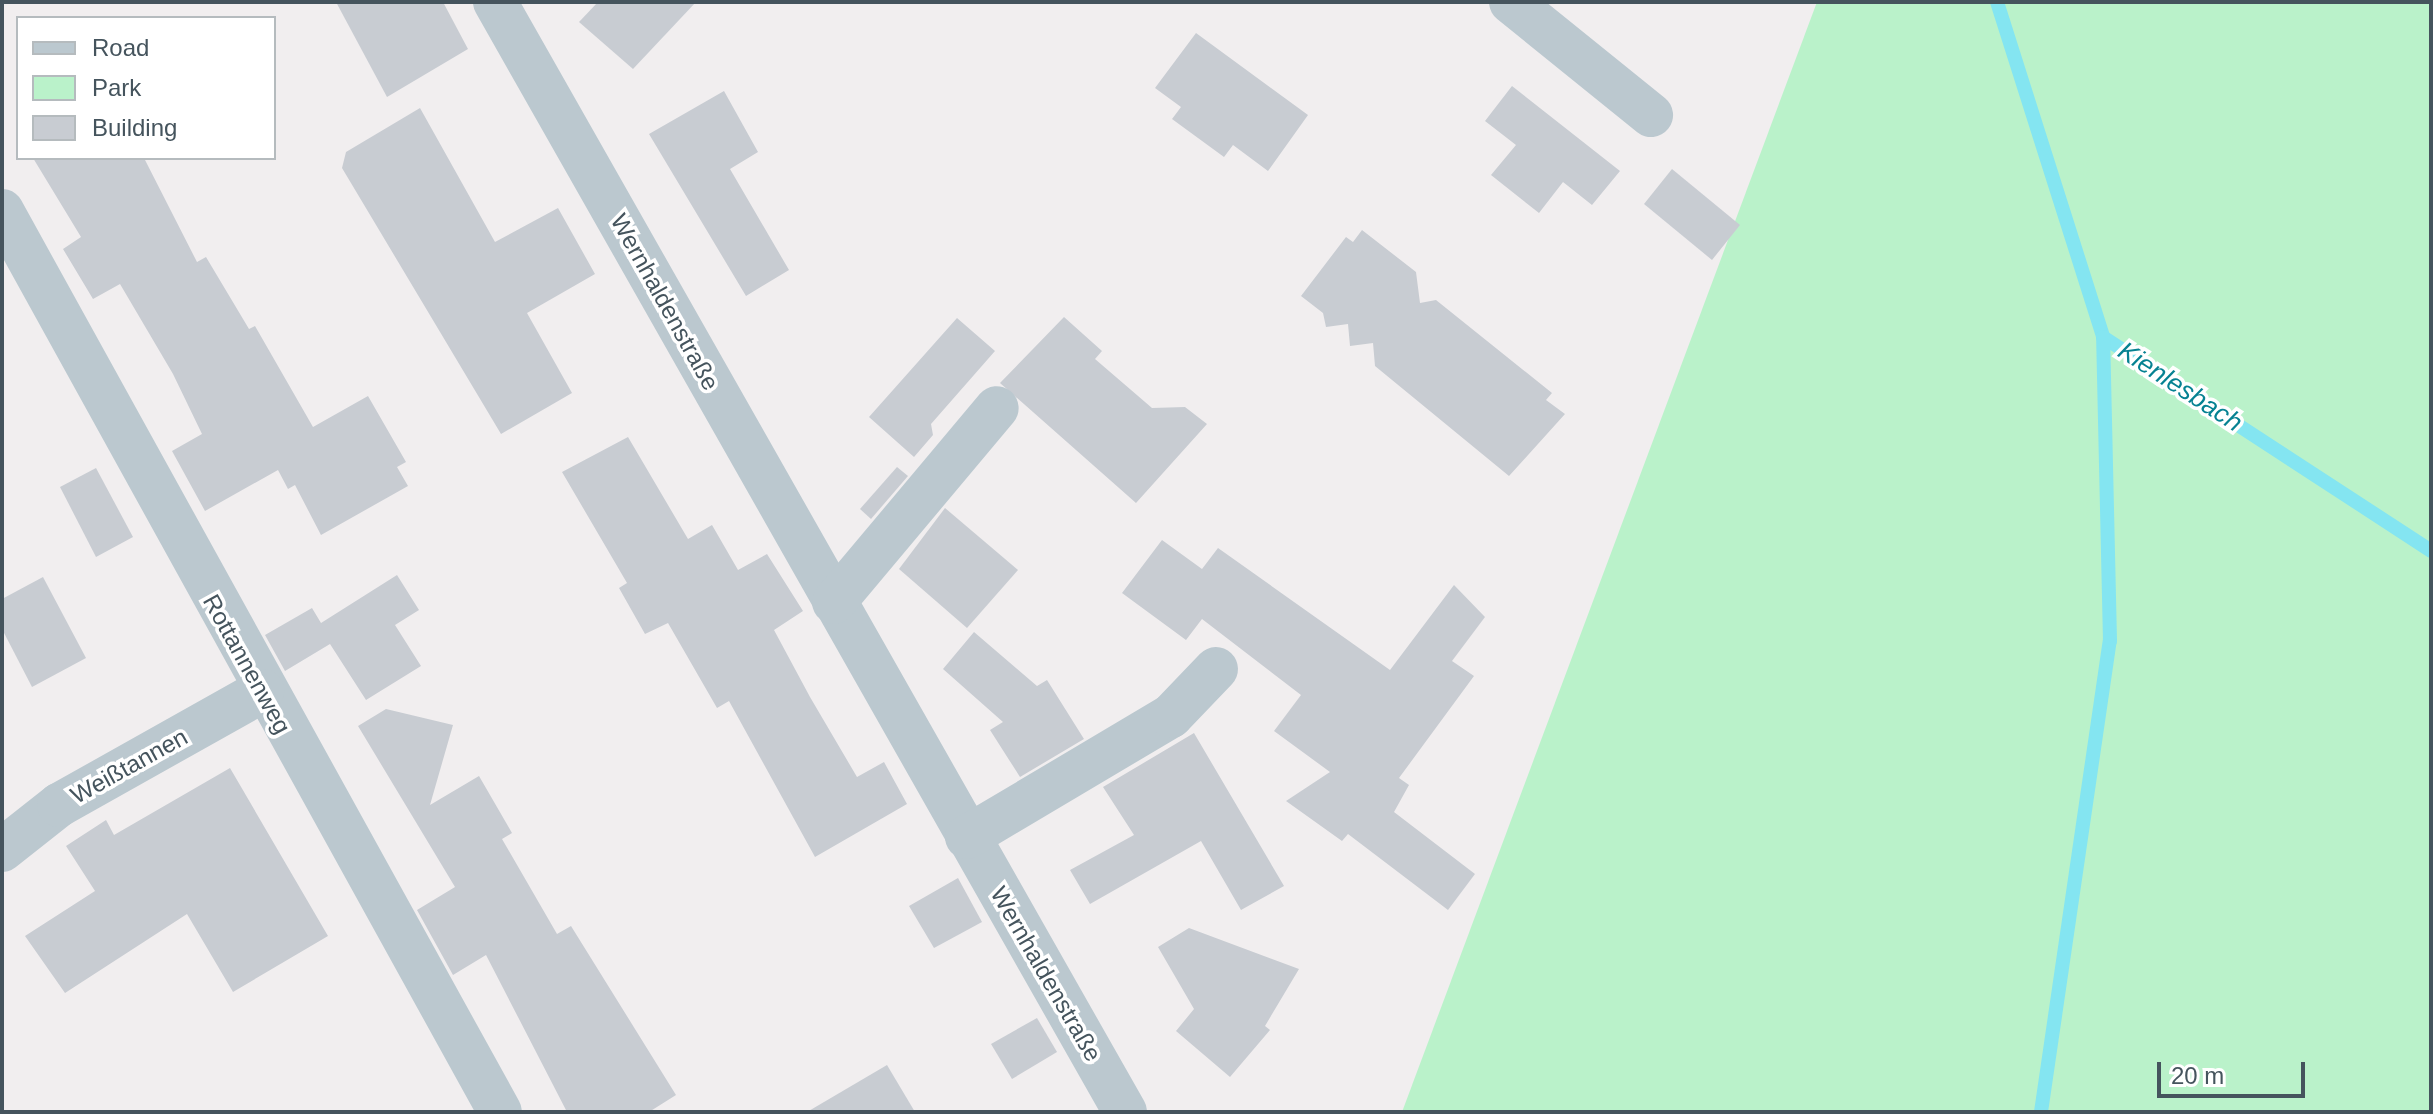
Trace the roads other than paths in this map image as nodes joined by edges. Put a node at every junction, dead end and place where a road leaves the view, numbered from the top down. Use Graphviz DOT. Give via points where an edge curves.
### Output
graph roads {
  1 [pos="495,2"];
  2 [pos="1511,2"];
  3 [pos="1651,115"];
  4 [pos="2,211"];
  5 [pos="997,408"];
  6 [pos="834,602"];
  7 [pos="1216,669"];
  8 [pos="262,691"];
  9 [pos="967,837"];
  10 [pos="2,850"];
  11 [pos="500,1112"];
  12 [pos="1125,1112"];
  1 -- 6 [label="street, Wernhaldenstraße"];
  2 -- 3 [label="street"];
  4 -- 8 [label="street, Rottannenweg"];
  5 -- 6 [label="street"];
  6 -- 9 [label="street, Wernhaldenstraße"];
  7 -- 9 [label="street" via="1171,716"];
  8 -- 10 [label="street, Weißtannen" via="59,805"];
  8 -- 11 [label="street, Rottannenweg"];
  9 -- 12 [label="street, Wernhaldenstraße"];
}
